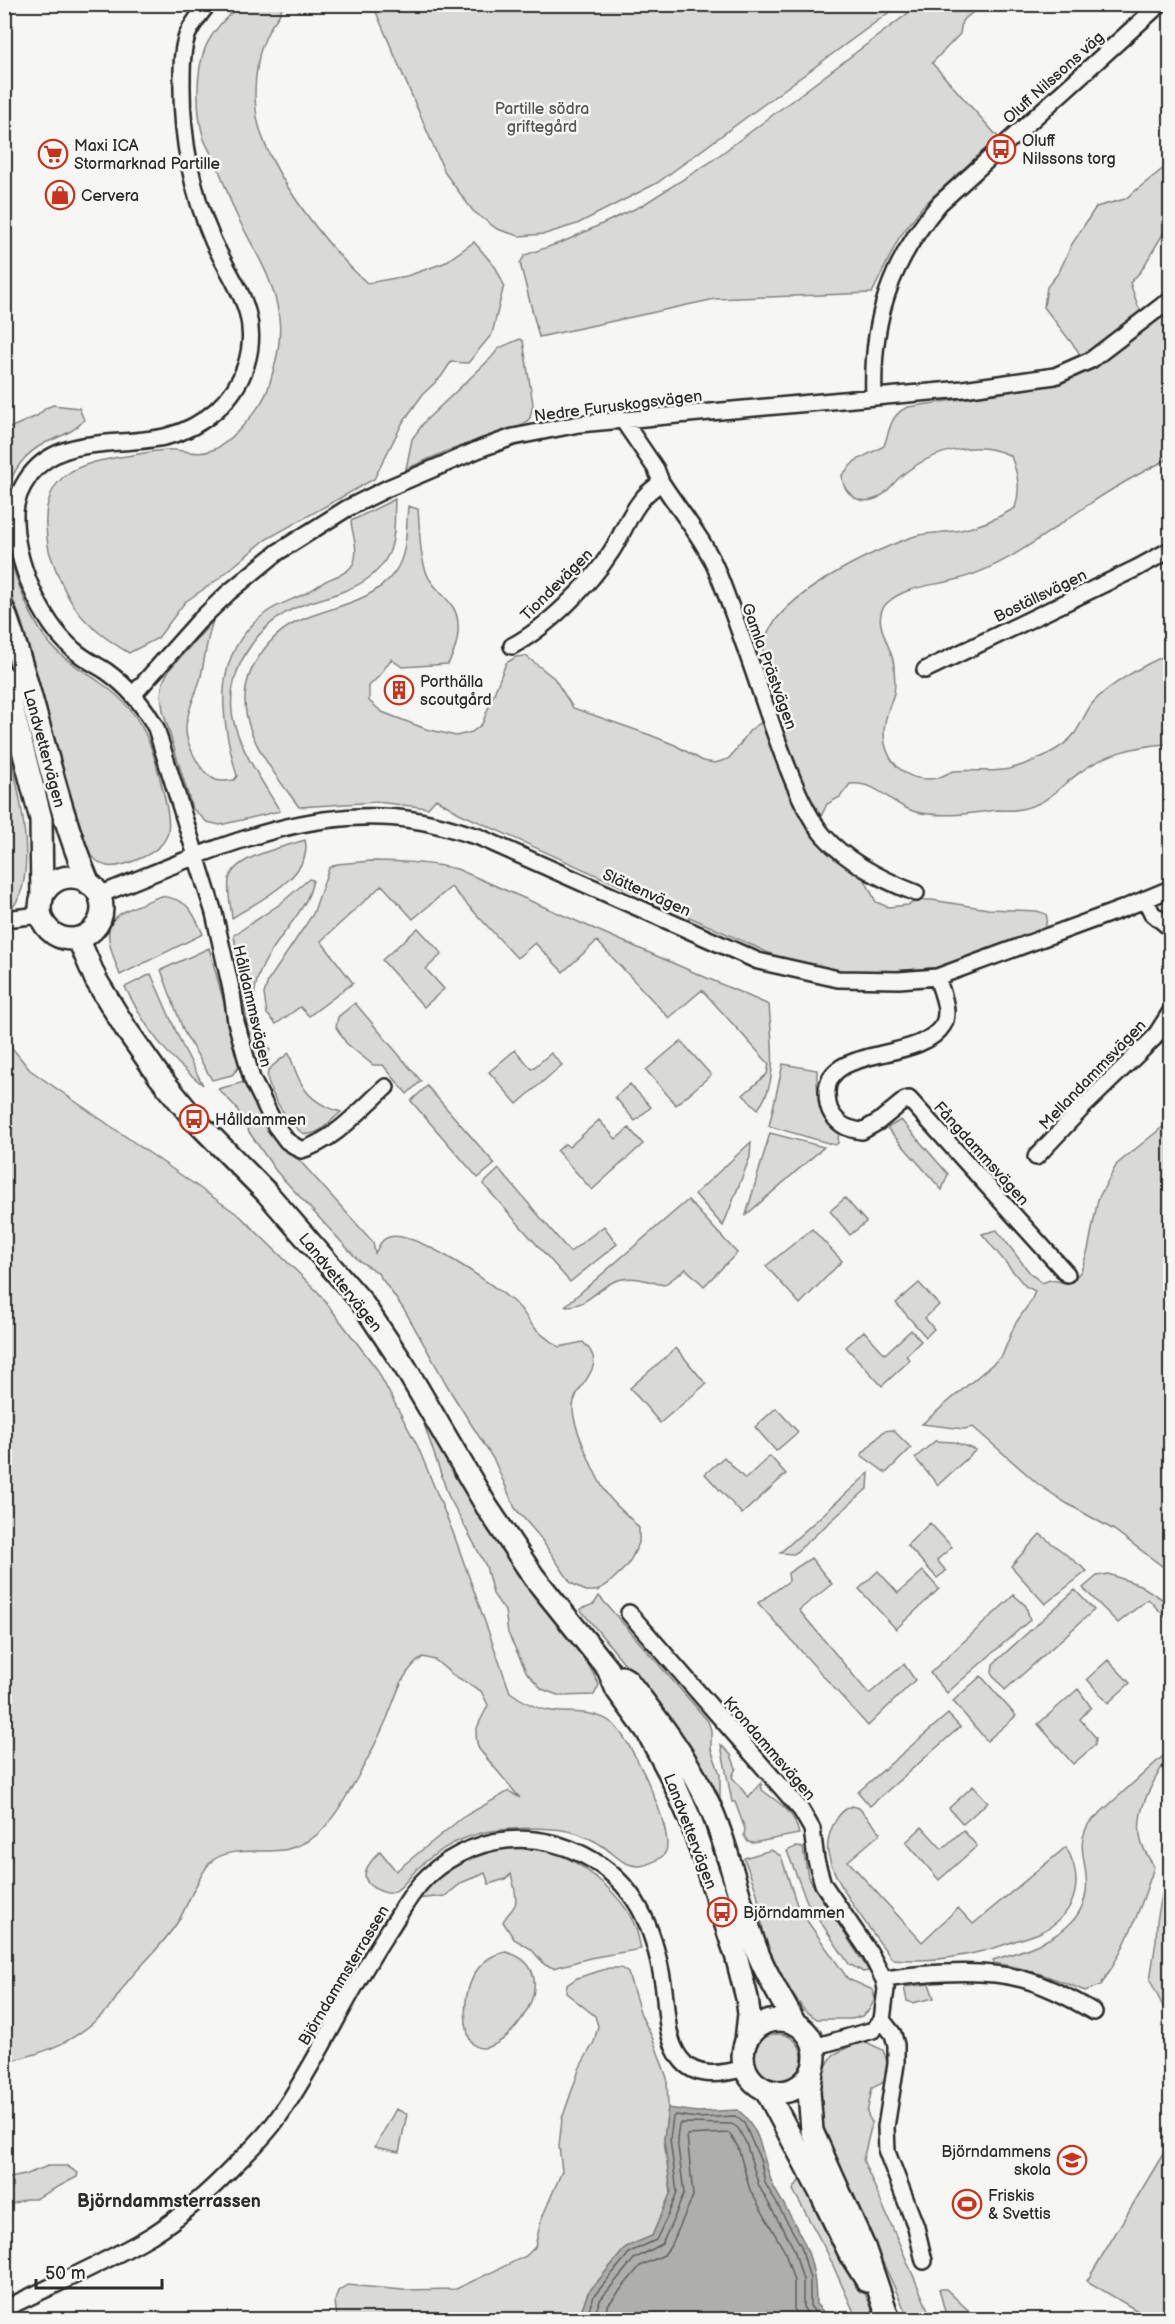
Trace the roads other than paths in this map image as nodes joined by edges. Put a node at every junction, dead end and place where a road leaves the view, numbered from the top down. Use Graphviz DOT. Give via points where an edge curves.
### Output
graph roads {
  1 [pos="208,4"];
  2 [pos="1160,4"];
  3 [pos="1170,302"];
  4 [pos="874,397"];
  5 [pos="622,419"];
  6 [pos="661,482"];
  7 [pos="1170,550"];
  8 [pos="4,611"];
  9 [pos="512,646"];
  10 [pos="925,670"];
  11 [pos="4,677"];
  12 [pos="133,695"];
  13 [pos="196,856"];
  14 [pos="94,889"];
  15 [pos="1170,889"];
  16 [pos="916,893"];
  17 [pos="1145,899"];
  18 [pos="41,907"];
  19 [pos="4,919"];
  20 [pos="1170,928"];
  21 [pos="78,938"];
  22 [pos="937,977"];
  23 [pos="1170,1013"];
  24 [pos="386,1087"];
  25 [pos="1036,1157"];
  26 [pos="1067,1274"];
  27 [pos="629,1612"];
  28 [pos="608,1669"];
  29 [pos="884,1980"];
  30 [pos="1094,2012"];
  31 [pos="882,2020"];
  32 [pos="795,2024"];
  33 [pos="746,2041"];
  34 [pos="814,2047"];
  35 [pos="745,2068"];
  36 [pos="812,2072"];
  37 [pos="766,2090"];
  38 [pos="924,2261"];
  39 [pos="4,2309"];
  40 [pos="887,2313"];
  1 -- 12 [label="street" via="186,39 182,60 183,123 202,214 245,303 250,343 246,365 223,404 190,428 168,436 86,445 49,458 24,484 15,511 21,561 46,618 75,651"];
  2 -- 4 [label="street, Oluff Nilssons väg" via="940,203 920,226 902,256 884,302 874,352"];
  3 -- 4 [label="street, Nedre Furuskogsvägen" via="1091,360 1054,376"];
  4 -- 5 [label="street, Nedre Furuskogsvägen"];
  5 -- 6 [label="street, Gamla Prästvägen"];
  5 -- 12 [label="street, Nedre Furuskogsvägen" via="513,437 433,468 346,509 254,570 199,621"];
  6 -- 9 [label="street, Tiondevägen" via="644,497 612,552 588,581 541,628"];
  6 -- 16 [label="street, Gamla Prästvägen" via="716,569 782,753 800,795 824,835 871,872"];
  7 -- 10 [label="street, Boställsvägen"];
  8 -- 14 [label="street, Landvettervägen" via="74,849"];
  11 -- 18 [label="street, Landvettervägen" via="41,819"];
  12 -- 13 [label="street" via="156,728"];
  13 -- 14 [label="street, Slättenvägen"];
  13 -- 22 [label="street, Slättenvägen" via="271,830 321,819 413,820 479,837 758,961 838,980"];
  13 -- 24 [label="street, Hålldammsvägen" via="214,913 252,1079 287,1141 301,1150 322,1141"];
  14 -- 18 [label="street" via="74,878 64,879 50,886"];
  14 -- 21 [label="street" via="102,911 99,922"];
  15 -- 17 [label="street, Slättenvägen"];
  17 -- 20 [label="street" via="1152,913"];
  17 -- 22 [label="street, Slättenvägen"];
  18 -- 19 [label="street"];
  18 -- 21 [label="street" via="46,926 54,934"];
  21 -- 28 [label="street, Landvettervägen" via="96,980 159,1076 361,1302 534,1577"];
  22 -- 26 [label="street, Fångdammsvägen" via="946,1011 944,1024 936,1034 914,1047 870,1057 832,1074 828,1084 830,1112 842,1126 862,1131 909,1099"];
  23 -- 25 [label="street, Mellandammsvägen" via="1154,1038"];
  27 -- 29 [label="street, Krondammsvägen" via="801,1810 812,1829 823,1884"];
  28 -- 32 [label="street, Landvettervägen" via="627,1680 664,1728 705,1794 756,1949"];
  28 -- 33 [label="street, Landvettervägen" via="617,1690 658,1752 691,1821 741,1971 749,2014"];
  29 -- 30 [label="street" via="916,1974 1002,1974 1046,1987"];
  29 -- 31 [label="street, Krondammsvägen"];
  31 -- 34 [label="street" via="873,2030"];
  31 -- 38 [label="street" via="893,2034 897,2064 886,2127 887,2152 916,2227"];
  32 -- 33 [label="street" via="784,2020 767,2022"];
  32 -- 34 [label="street" via="807,2033"];
  33 -- 35 [label="street"];
  34 -- 36 [label="street"];
  35 -- 37 [label="street" via="752,2080"];
  35 -- 39 [label="street, Björndammsterrassen" via="709,2074 696,2071 680,2058 670,2035 663,1982 649,1929 640,1908 613,1876 573,1849 550,1842 506,1840 486,1844 439,1866 420,1884 376,1947 279,2116 234,2166 152,2234"];
  36 -- 37 [label="street" via="793,2090"];
  36 -- 40 [label="street" via="808,2091 812,2131 864,2247"];
  37 -- 40 [label="street" via="850,2254"];
}
